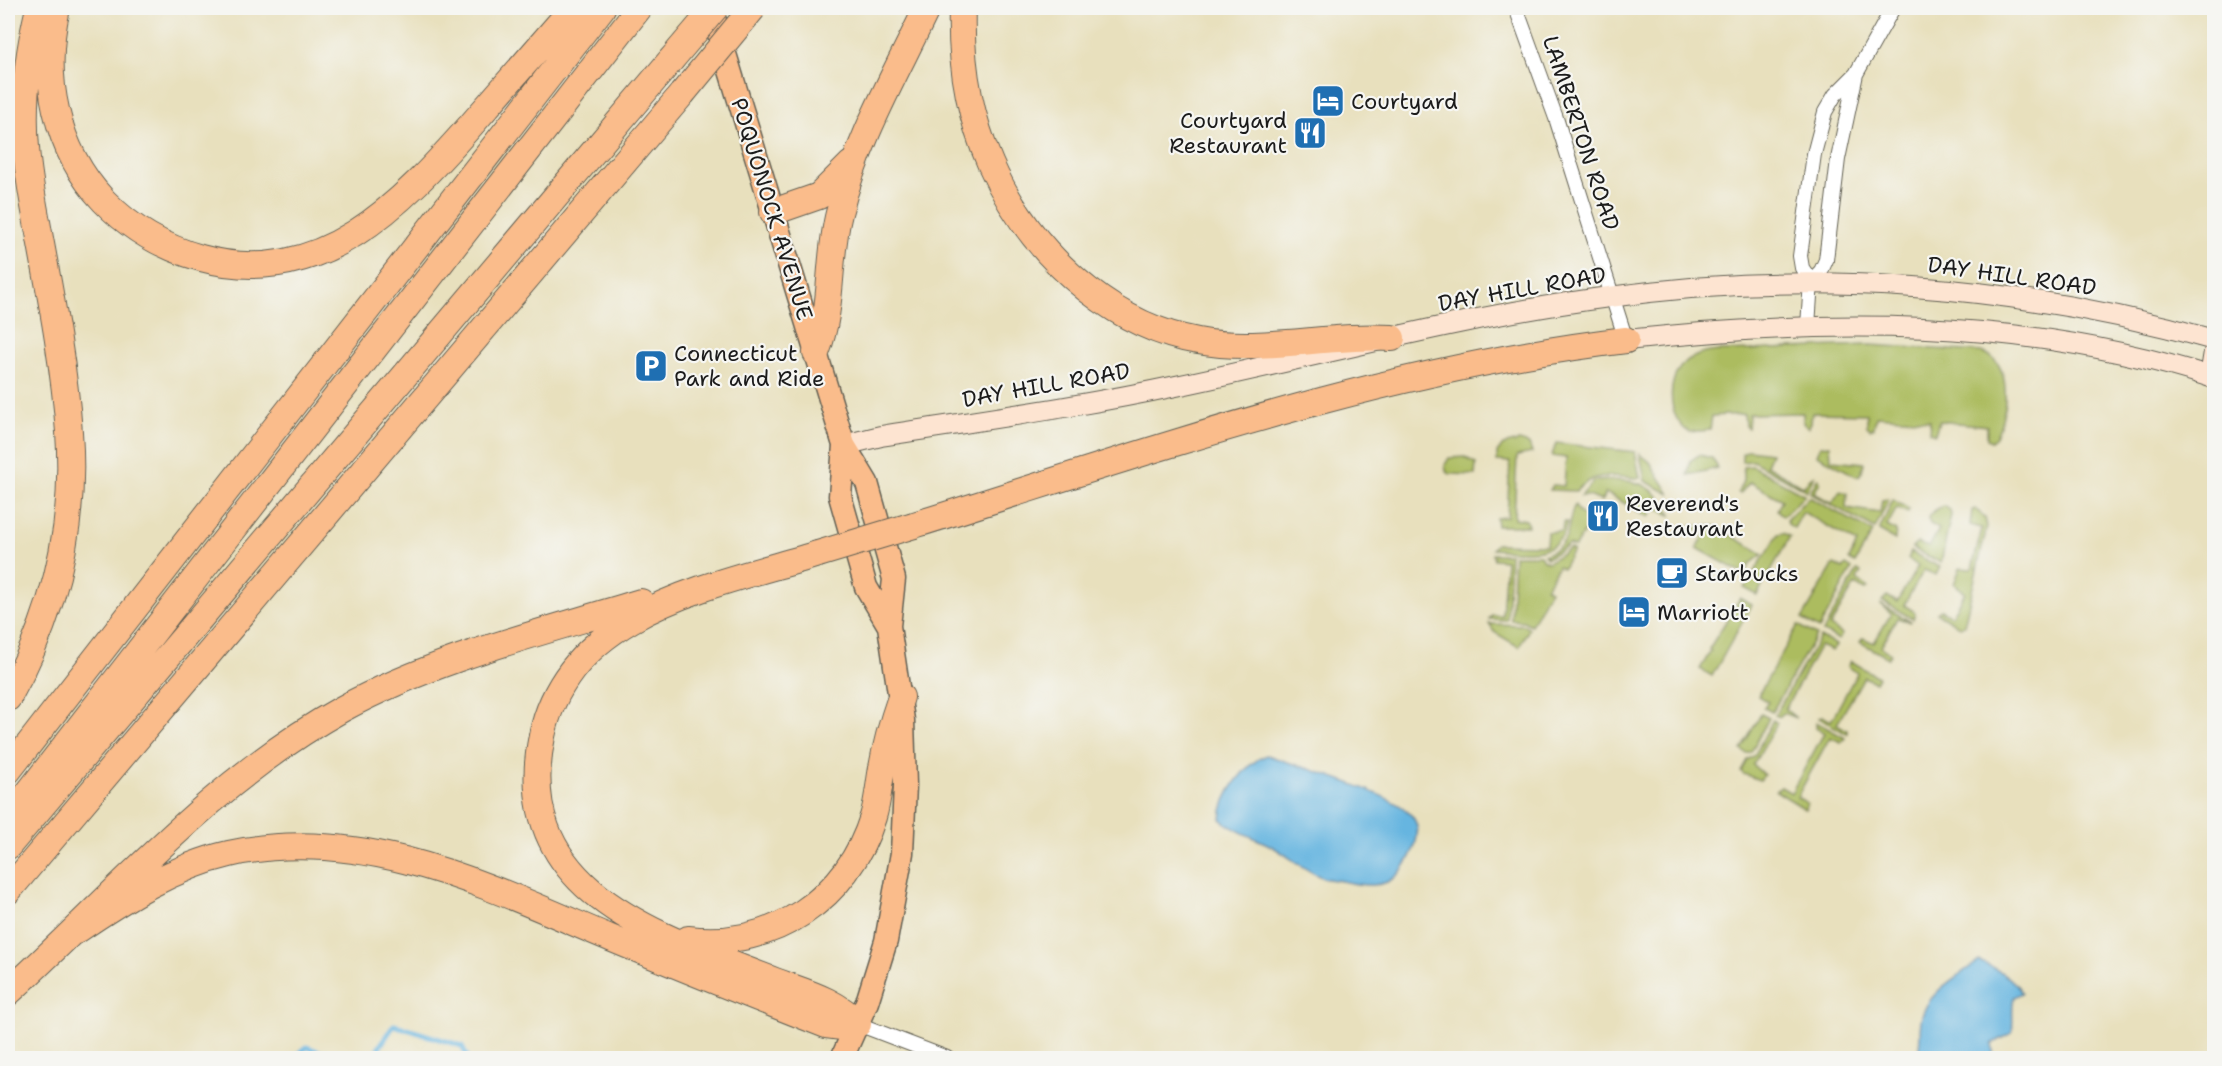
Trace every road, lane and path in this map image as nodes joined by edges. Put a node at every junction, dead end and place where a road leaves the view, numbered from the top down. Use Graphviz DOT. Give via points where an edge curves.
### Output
graph roads {
  1 [pos="39,8"];
  2 [pos="57,8"];
  3 [pos="573,8"];
  4 [pos="602,8"];
  5 [pos="639,8"];
  6 [pos="713,8"];
  7 [pos="753,8"];
  8 [pos="927,8"];
  9 [pos="962,8"];
  10 [pos="1516,8"];
  11 [pos="1893,8"];
  12 [pos="1856,74"];
  13 [pos="856,156"];
  14 [pos="773,212"];
  15 [pos="1810,282"];
  16 [pos="1611,296"];
  17 [pos="1808,326"];
  18 [pos="1392,338"];
  19 [pos="1626,340"];
  20 [pos="2214,340"];
  21 [pos="2214,352"];
  22 [pos="816,353"];
  23 [pos="2212,377"];
  24 [pos="844,445"];
  25 [pos="692,592"];
  26 [pos="889,626"];
  27 [pos="901,697"];
  28 [pos="8,698"];
  29 [pos="8,771"];
  30 [pos="8,819"];
  31 [pos="8,846"];
  32 [pos="8,891"];
  33 [pos="651,929"];
  34 [pos="76,931"];
  35 [pos="8,993"];
  36 [pos="858,1024"];
  37 [pos="842,1059"];
  38 [pos="947,1059"];
  1 -- 28 [label="highway" via="27,80 26,148 67,411 70,492 53,595"];
  2 -- 3 [label="highway" via="50,62 54,106 70,151 94,189 125,220 160,242 210,260 251,265 317,252 352,236 387,212 425,177"];
  4 -- 29 [label="highway"];
  5 -- 30 [label="highway"];
  6 -- 14 [label="main road, POQUONOCK AVENUE"];
  6 -- 31 [label="highway, bridge"];
  7 -- 32 [label="highway, bridge"];
  8 -- 13 [label="highway"];
  9 -- 18 [label="highway" via="967,89 992,171 1033,236 1093,294 1148,326 1198,341 1241,345 1343,337"];
  10 -- 16 [label="street, LAMBERTON ROAD" via="1556,118"];
  11 -- 12 [label="street"];
  12 -- 15 [label="street" via="1838,159 1826,260"];
  12 -- 15 [label="street" via="1831,100 1816,141 1800,256"];
  13 -- 14 [label="highway" via="819,196"];
  13 -- 22 [label="highway" via="834,232 829,309"];
  14 -- 22 [label="main road, POQUONOCK AVENUE"];
  15 -- 16 [label="main road, DAY HILL ROAD"];
  15 -- 17 [label="street"];
  15 -- 20 [label="main road, DAY HILL ROAD" via="1947,289 2045,302 2132,318"];
  16 -- 18 [label="main road, DAY HILL ROAD"];
  16 -- 19 [label="street, LAMBERTON ROAD"];
  17 -- 19 [label="main road"];
  17 -- 23 [label="main road" via="1906,325 2017,335 2118,352"];
  18 -- 24 [label="main road, DAY HILL ROAD" via="1140,394"];
  19 -- 25 [label="highway, bridge" via="1501,358 1377,384"];
  21 -- 23 [label="main road"];
  22 -- 24 [label="main road, POQUONOCK AVENUE"];
  24 -- 26 [label="main road, POQUONOCK AVENUE" via="840,496 866,587"];
  24 -- 26 [label="main road, POQUONOCK AVENUE" via="867,483 894,579"];
  25 -- 33 [label="highway" via="623,624 580,657 554,698 539,747 539,800 560,854 599,900"];
  25 -- 34 [label="highway" via="648,600 455,659 343,709 279,749 198,811 131,872"];
  26 -- 27 [label="main road, POQUONOCK AVENUE"];
  27 -- 33 [label="highway" via="886,746 870,828 848,870 829,894 787,923 739,939 689,939"];
  27 -- 36 [label="main road, POQUONOCK AVENUE" via="905,785 902,853 886,941"];
  33 -- 36 [label="highway" via="833,1004"];
  34 -- 35 [label="highway"];
  34 -- 36 [label="highway" via="153,884 213,859 283,846 347,847 401,858 465,879 826,1025"];
  36 -- 37 [label="main road, POQUONOCK AVENUE"];
  36 -- 38 [label="street"];
}
